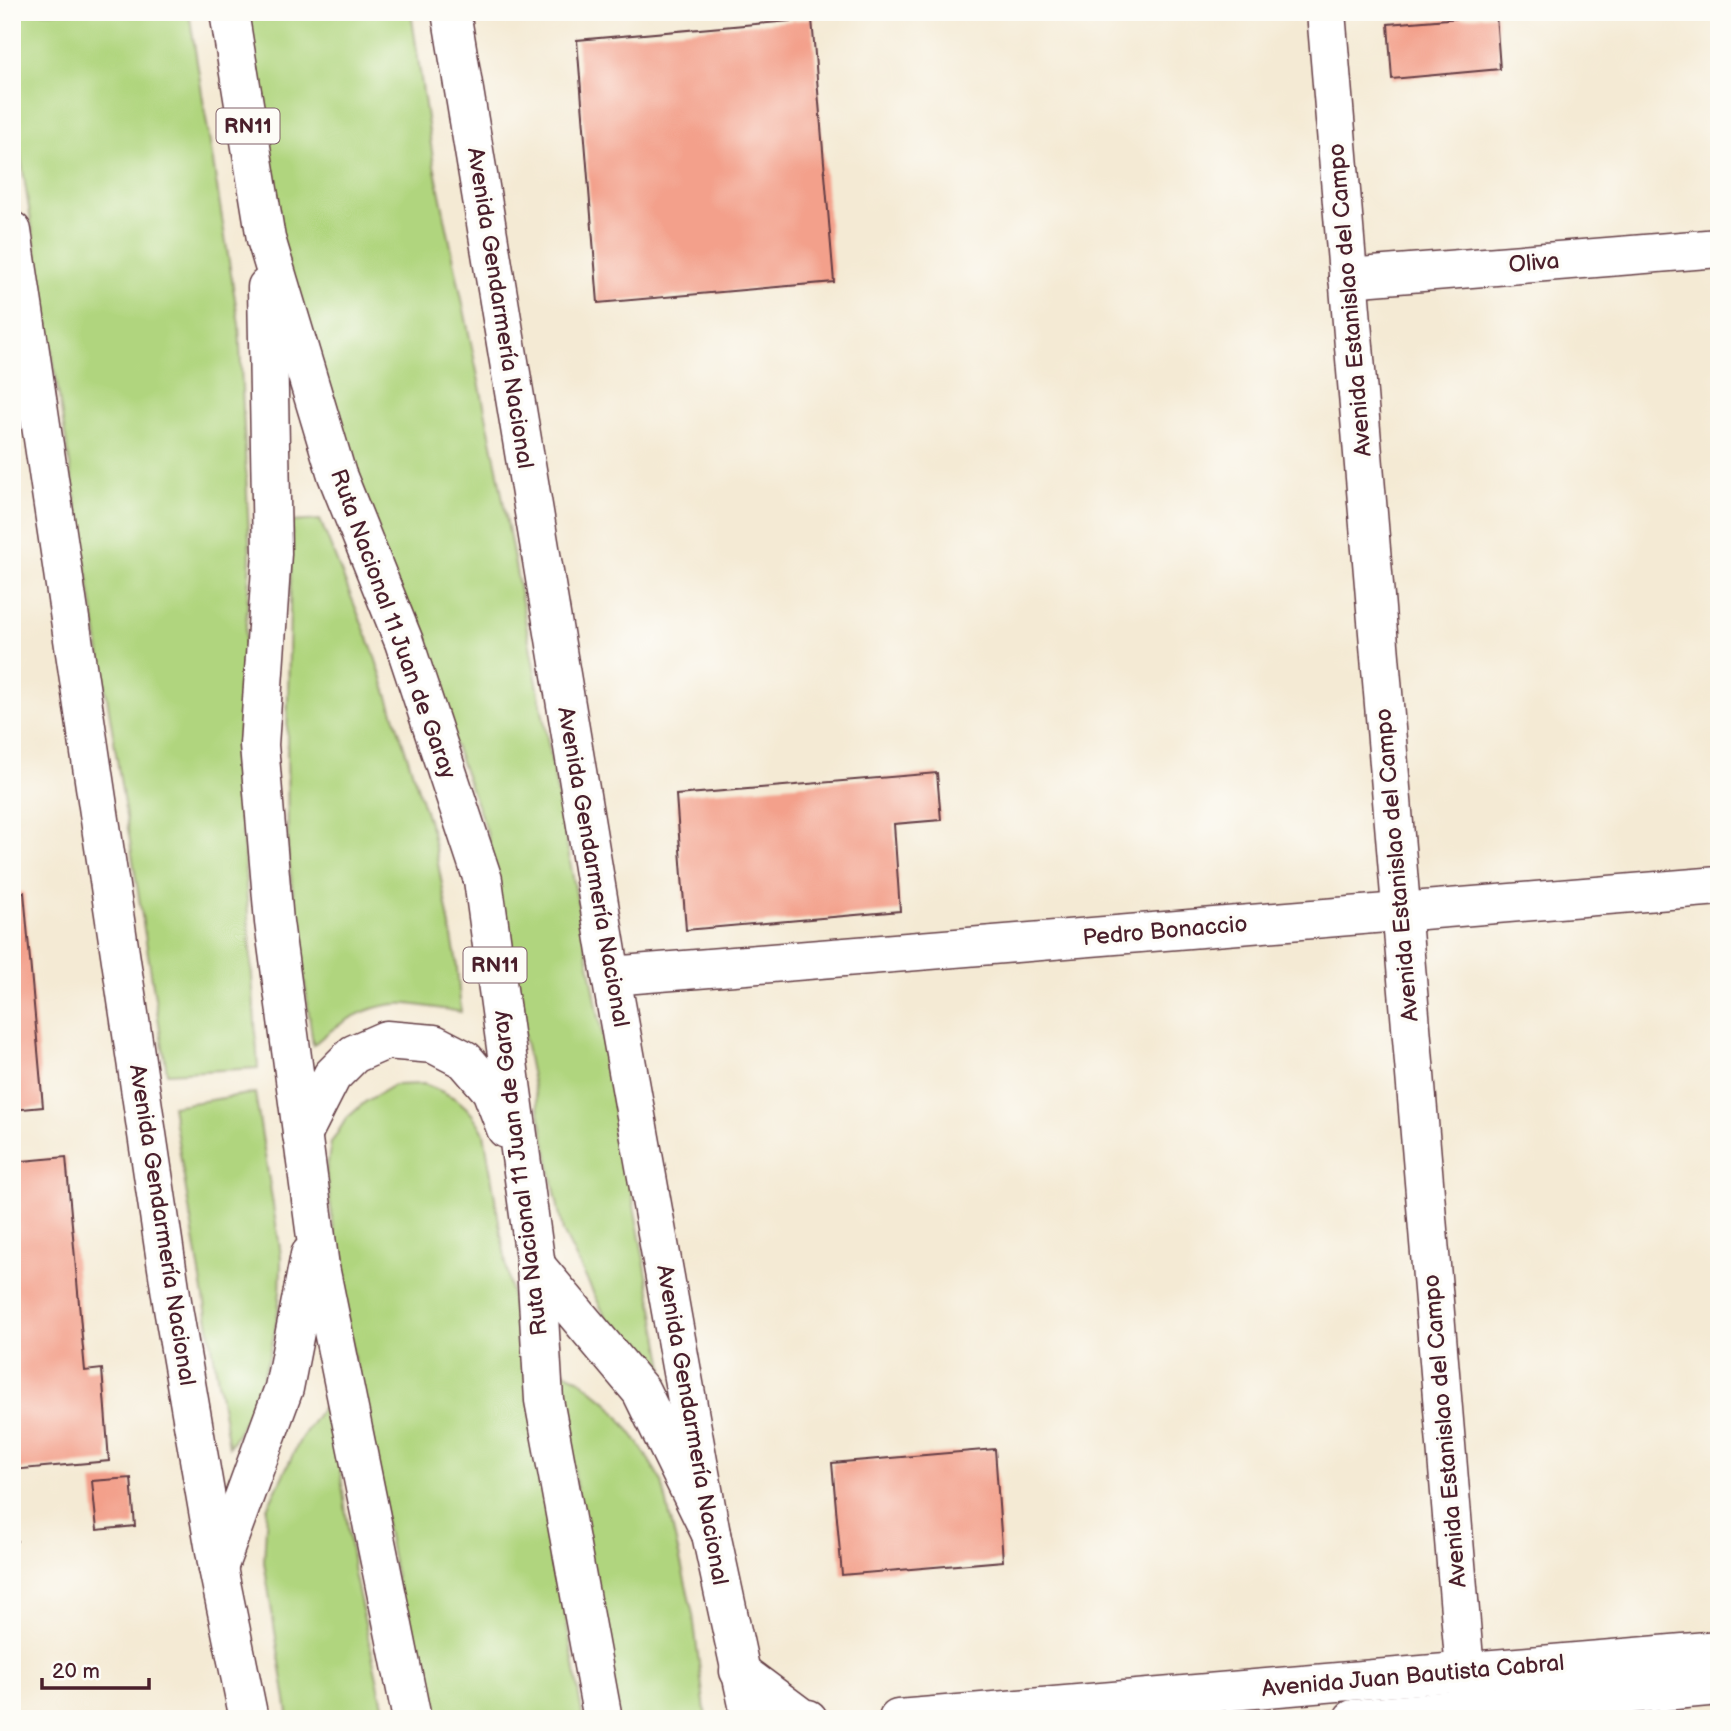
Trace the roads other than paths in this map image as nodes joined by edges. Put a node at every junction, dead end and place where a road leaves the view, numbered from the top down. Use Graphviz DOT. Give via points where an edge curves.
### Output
graph roads {
  1 [pos="229,12"];
  2 [pos="452,12"];
  3 [pos="1326,12"];
  4 [pos="12,231"];
  5 [pos="266,239"];
  6 [pos="1719,247"];
  7 [pos="1348,278"];
  8 [pos="1719,886"];
  9 [pos="1401,912"];
  10 [pos="611,976"];
  11 [pos="302,1135"];
  12 [pos="523,1173"];
  13 [pos="315,1229"];
  14 [pos="536,1266"];
  15 [pos="711,1534"];
  16 [pos="218,1568"];
  17 [pos="1719,1650"];
  18 [pos="738,1671"];
  19 [pos="1719,1686"];
  20 [pos="1467,1699"];
  21 [pos="249,1719"];
  22 [pos="412,1719"];
  23 [pos="603,1719"];
  24 [pos="751,1719"];
  25 [pos="808,1719"];
  26 [pos="898,1719"];
  27 [pos="1353,1719"];
  1 -- 5 [label="main road, Ruta Nacional 11 Juan de Garay / RN11"];
  2 -- 10 [label="main road, Avenida Gendarmería Nacional"];
  3 -- 7 [label="main road, Avenida Estanislao del Campo"];
  4 -- 16 [label="main road, Avenida Gendarmería Nacional" via="173,1308"];
  5 -- 11 [label="main road, Ruta Nacional 11 Juan de Garay / RN11" via="272,553 259,746 274,922"];
  5 -- 12 [label="main road, Ruta Nacional 11 Juan de Garay / RN11" via="337,475 404,642 483,880"];
  6 -- 7 [label="main road, Oliva"];
  7 -- 9 [label="main road, Avenida Estanislao del Campo"];
  8 -- 9 [label="main road, Pedro Bonaccio"];
  9 -- 10 [label="main road, Pedro Bonaccio"];
  9 -- 20 [label="main road, Avenida Estanislao del Campo"];
  10 -- 15 [label="main road, Avenida Gendarmería Nacional"];
  11 -- 12 [label="main road" via="332,1076 354,1054 386,1040 434,1044 465,1060 491,1090"];
  11 -- 13 [label="main road, Ruta Nacional 11 Juan de Garay / RN11"];
  12 -- 14 [label="main road, Ruta Nacional 11 Juan de Garay / RN11"];
  13 -- 16 [label="main road" via="284,1388"];
  13 -- 22 [label="main road, Ruta Nacional 11 Juan de Garay / RN11"];
  14 -- 15 [label="main road" via="641,1391"];
  14 -- 23 [label="main road, Ruta Nacional 11 Juan de Garay / RN11" via="544,1400"];
  15 -- 18 [label="main road, Avenida Gendarmería Nacional"];
  16 -- 21 [label="main road, Avenida Gendarmería Nacional"];
  17 -- 20 [label="main road, Avenida Juan Bautista Cabral"];
  18 -- 24 [label="main road, Avenida Gendarmería Nacional"];
  18 -- 25 [label="main road"];
  19 -- 20 [label="main road, Avenida Juan Bautista Cabral"];
  20 -- 26 [label="main road, Avenida Juan Bautista Cabral"];
  20 -- 27 [label="main road, Avenida Juan Bautista Cabral"];
}
